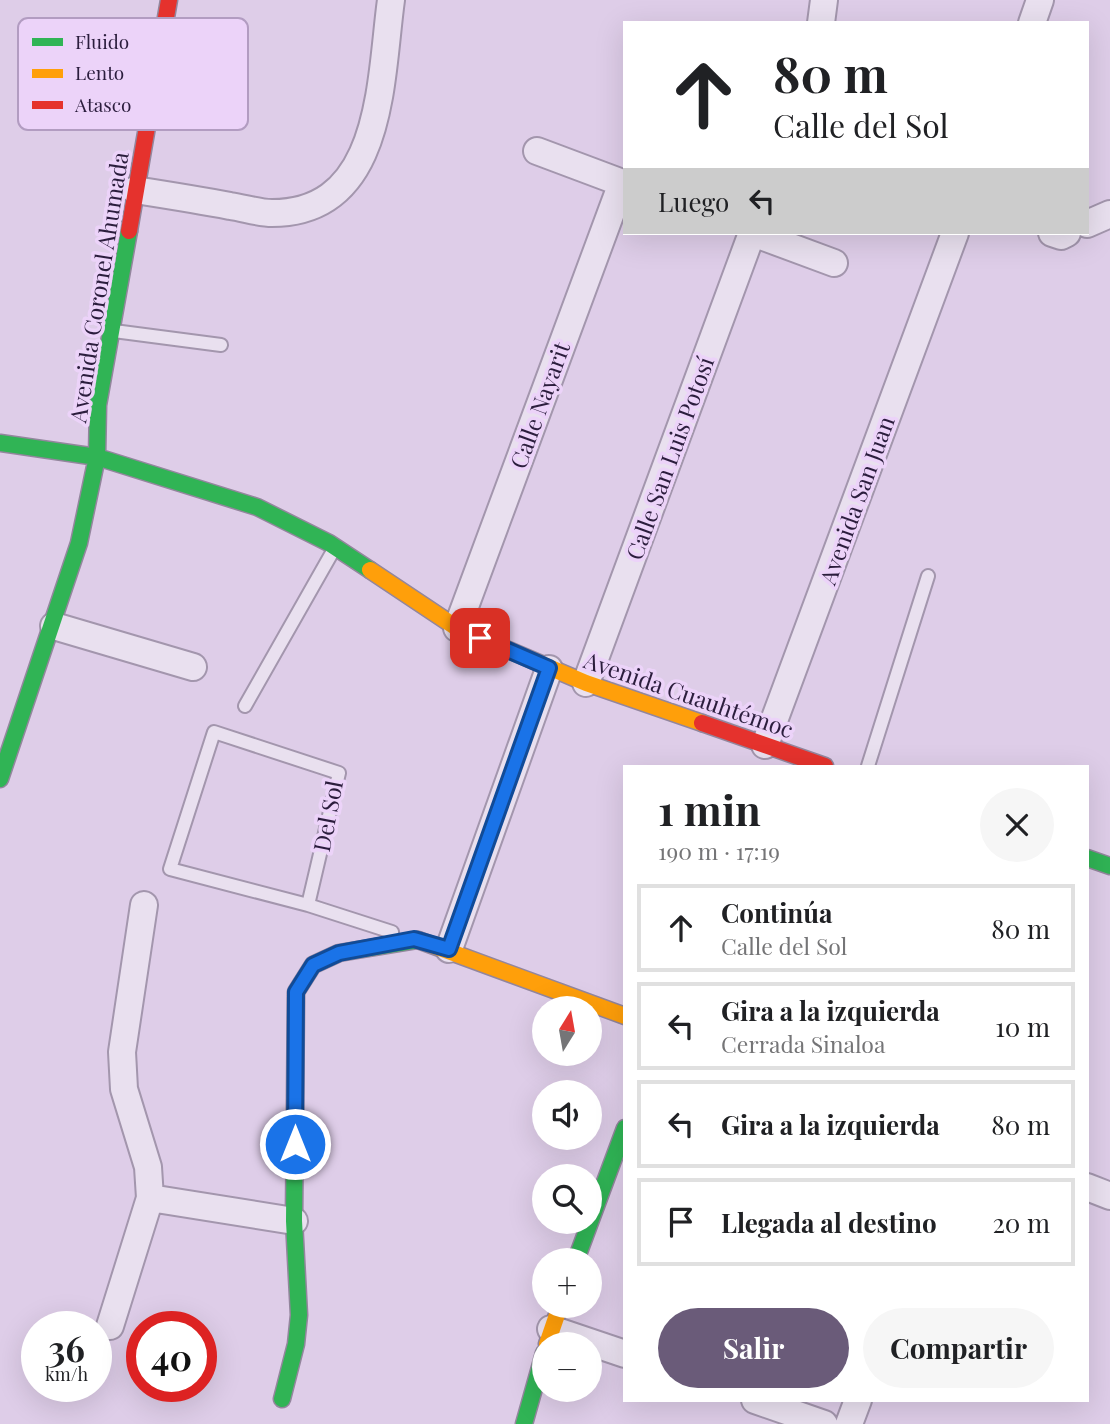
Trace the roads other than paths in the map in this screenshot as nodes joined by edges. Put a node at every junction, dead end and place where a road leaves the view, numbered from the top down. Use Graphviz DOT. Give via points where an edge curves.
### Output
graph roads {
  1 [pos="169,0"];
  2 [pos="390,0"];
  3 [pos="824,0"];
  4 [pos="1040,0"];
  5 [pos="166,18"];
  6 [pos="821,21"];
  7 [pos="1033,21"];
  8 [pos="146,130"];
  9 [pos="537,151"];
  10 [pos="623,184"];
  11 [pos="135,190"];
  12 [pos="1110,214"];
  13 [pos="1089,223"];
  14 [pos="765,235"];
  15 [pos="954,235"];
  16 [pos="834,263"];
  17 [pos="111,330"];
  18 [pos="221,345"];
  19 [pos="0,443"];
  20 [pos="97,457"];
  21 [pos="335,548"];
  22 [pos="928,576"];
  23 [pos="54,626"];
  24 [pos="457,628"];
  25 [pos="193,667"];
  26 [pos="549,668"];
  27 [pos="586,683"];
  28 [pos="245,706"];
  29 [pos="763,751"];
  30 [pos="821,765"];
  31 [pos="868,765"];
  32 [pos="0,779"];
  33 [pos="1089,859"];
  34 [pos="1110,866"];
  35 [pos="144,905"];
  36 [pos="308,905"];
  37 [pos="414,939"];
  38 [pos="449,949"];
  39 [pos="623,1015"];
  40 [pos="623,1133"];
  41 [pos="1089,1188"];
  42 [pos="1110,1196"];
  43 [pos="150,1198"];
  44 [pos="294,1221"];
  45 [pos="580,1248"];
  46 [pos="112,1320"];
  47 [pos="602,1348"];
  48 [pos="623,1353"];
  49 [pos="532,1396"];
  50 [pos="282,1399"];
  51 [pos="761,1402"];
  52 [pos="857,1402"];
  53 [pos="524,1424"];
  54 [pos="824,1424"];
  55 [pos="849,1424"];
  1 -- 5 [label="street, Avenida Coronel Ahumada"];
  2 -- 11 [label="street" via="374,125 361,161 342,188 310,206 273,213"];
  3 -- 6 [label="street"];
  4 -- 7 [label="street"];
  8 -- 11 [label="street, Avenida Coronel Ahumada"];
  9 -- 10 [label="street"];
  10 -- 24 [label="street, Calle Nayarit"];
  11 -- 17 [label="street, Avenida Coronel Ahumada"];
  12 -- 13 [label="street"];
  14 -- 16 [label="street"];
  14 -- 27 [label="street, Calle San Luis Potosí"];
  15 -- 29 [label="street, Avenida San Juan"];
  17 -- 18 [label="lane"];
  17 -- 20 [label="street, Avenida Coronel Ahumada" via="98,405"];
  19 -- 20 [label="street, Avenida Cuauhtémoc"];
  20 -- 21 [label="street, Avenida Cuauhtémoc" via="257,507"];
  20 -- 23 [label="street, Avenida Coronel Ahumada" via="79,543"];
  21 -- 24 [label="street, Avenida Cuauhtémoc"];
  21 -- 28 [label="lane"];
  22 -- 31 [label="lane"];
  23 -- 25 [label="street"];
  23 -- 32 [label="street, Avenida Coronel Ahumada"];
  24 -- 26 [label="street, Avenida Cuauhtémoc"];
  26 -- 27 [label="street, Avenida Cuauhtémoc"];
  26 -- 38 [label="street"];
  27 -- 29 [label="street, Avenida Cuauhtémoc"];
  29 -- 30 [label="street, Avenida Cuauhtémoc"];
  33 -- 34 [label="street"];
  35 -- 43 [label="street" via="122,1052 124,1089 148,1167"];
  36 -- 36 [label="lane, Del Sol" via="339,773 214,732 170,869"];
  36 -- 37 [label="lane"];
  37 -- 38 [label="street"];
  37 -- 44 [label="street" via="339,953 313,965 296,992"];
  38 -- 39 [label="street"];
  40 -- 45 [label="street"];
  41 -- 42 [label="street"];
  43 -- 44 [label="street"];
  43 -- 46 [label="street"];
  44 -- 50 [label="street" via="299,1315"];
  47 -- 48 [label="street"];
  49 -- 53 [label="street"];
  51 -- 54 [label="street"];
  52 -- 55 [label="street"];
}
